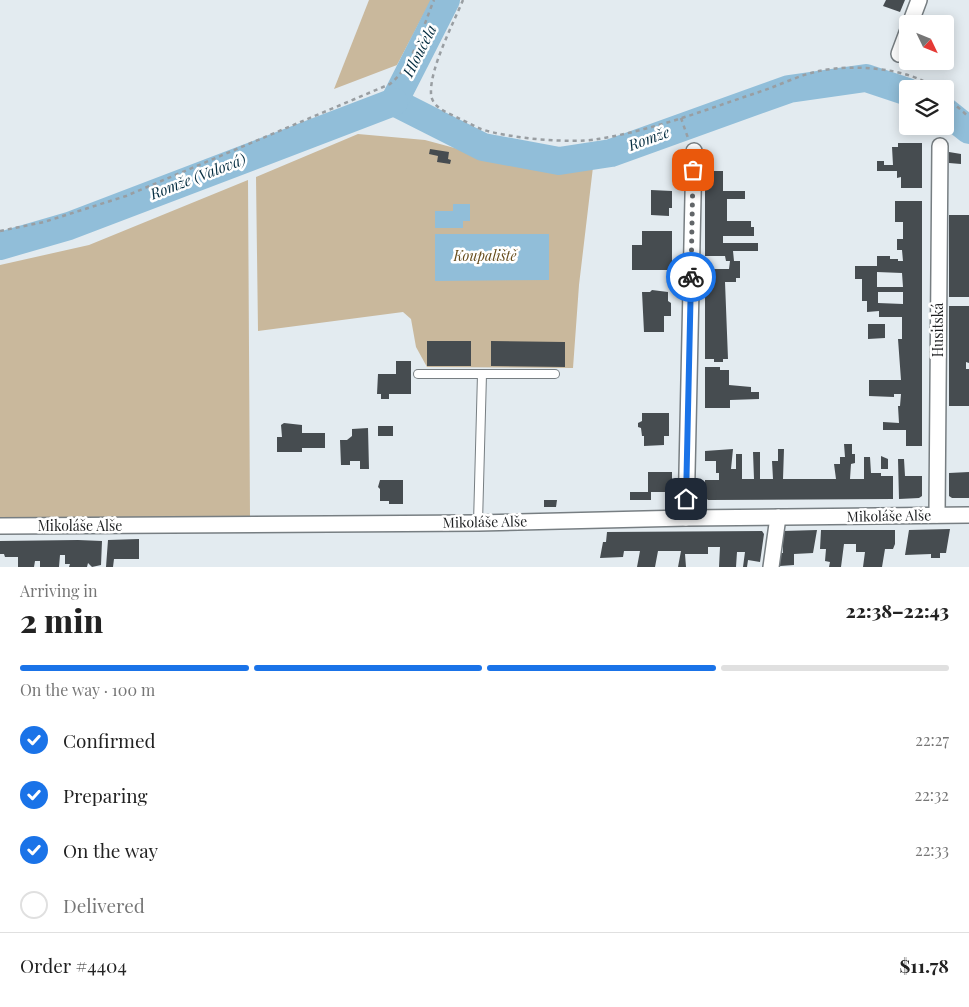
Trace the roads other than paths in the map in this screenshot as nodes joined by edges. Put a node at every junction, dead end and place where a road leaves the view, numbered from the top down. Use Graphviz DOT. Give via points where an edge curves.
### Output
graph roads {
  1 [pos="919,0"];
  2 [pos="913,15"];
  3 [pos="940,146"];
  4 [pos="692,148"];
  5 [pos="418,374"];
  6 [pos="482,374"];
  7 [pos="555,374"];
  8 [pos="937,515"];
  9 [pos="969,515"];
  10 [pos="778,517"];
  11 [pos="686,518"];
  12 [pos="478,523"];
  13 [pos="0,526"];
  14 [pos="771,567"];
  1 -- 2 [label="street"];
  3 -- 8 [label="street, Husitská"];
  4 -- 11 [label="street"];
  5 -- 6 [label="lane"];
  6 -- 7 [label="lane"];
  6 -- 12 [label="lane"];
  8 -- 9 [label="street, Mikoláše Alše"];
  8 -- 10 [label="street, Mikoláše Alše"];
  10 -- 11 [label="street, Mikoláše Alše"];
  10 -- 14 [label="street"];
  11 -- 12 [label="street, Mikoláše Alše"];
  12 -- 13 [label="street, Mikoláše Alše"];
}
